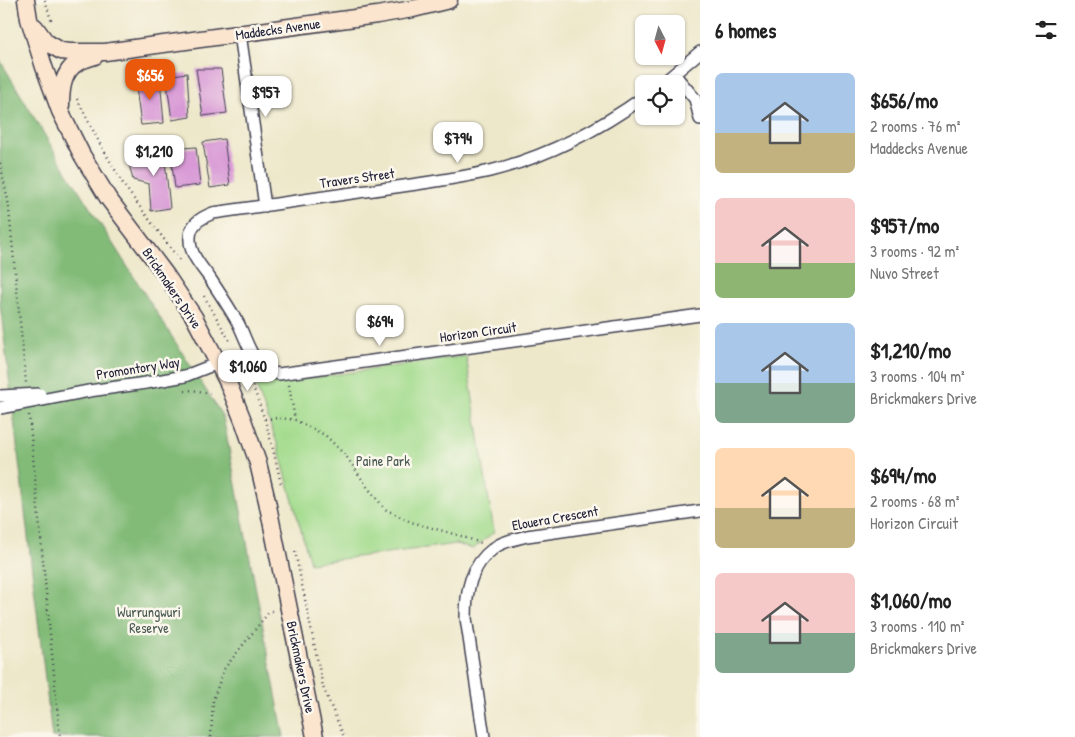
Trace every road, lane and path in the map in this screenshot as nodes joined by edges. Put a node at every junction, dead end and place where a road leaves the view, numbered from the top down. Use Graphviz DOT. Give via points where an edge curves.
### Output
graph roads {
  1 [pos="26,0"];
  2 [pos="449,0"];
  3 [pos="29,19"];
  4 [pos="240,34"];
  5 [pos="105,52"];
  6 [pos="700,52"];
  7 [pos="674,74"];
  8 [pos="635,103"];
  9 [pos="60,111"];
  10 [pos="700,118"];
  11 [pos="0,163"];
  12 [pos="265,206"];
  13 [pos="700,315"];
  14 [pos="218,363"];
  15 [pos="287,374"];
  16 [pos="26,388"];
  17 [pos="89,391"];
  18 [pos="0,396"];
  19 [pos="0,408"];
  20 [pos="29,413"];
  21 [pos="265,419"];
  22 [pos="295,420"];
  23 [pos="700,511"];
  24 [pos="494,548"];
  25 [pos="288,606"];
  26 [pos="60,737"];
  27 [pos="211,737"];
  28 [pos="315,737"];
  29 [pos="484,737"];
  1 -- 3 [label="street, Brickmakers Drive"];
  2 -- 4 [label="street, Maddecks Avenue" via="413,9"];
  3 -- 5 [label="street, Maddecks Avenue" via="46,42 61,51"];
  3 -- 9 [label="street, Brickmakers Drive"];
  4 -- 5 [label="street, Maddecks Avenue"];
  4 -- 12 [label="street"];
  5 -- 9 [label="street, Maddecks Avenue" via="76,64 68,72 62,88"];
  6 -- 7 [label="street"];
  7 -- 10 [label="street" via="694,99"];
  8 -- 12 [label="street, Travers Street" via="609,121 549,151 491,170 428,183"];
  9 -- 14 [label="street, Brickmakers Drive" via="108,198 194,317"];
  11 -- 16 [label="path" via="8,200"];
  12 -- 15 [label="street, Horizon Circuit" via="212,213 199,219 190,233 190,246 234,316 259,365 272,373"];
  13 -- 15 [label="street, Horizon Circuit"];
  14 -- 17 [label="street, Promontory Way" via="185,376"];
  14 -- 25 [label="street, Brickmakers Drive" via="258,463"];
  15 -- 22 [label="path"];
  17 -- 18 [label="street, Promontory Way, bridge"];
  17 -- 19 [label="street, Promontory Way, bridge"];
  20 -- 26 [label="path"];
  21 -- 22 [label="path"];
  22 -- 24 [label="path" via="326,435 346,456 385,509 411,522"];
  23 -- 24 [label="street, Elouera Crescent" via="527,536"];
  24 -- 29 [label="street, Elouera Crescent" via="475,570 466,599"];
  25 -- 27 [label="path" via="269,612 224,669 213,700"];
  25 -- 28 [label="street, Brickmakers Drive"];
}
